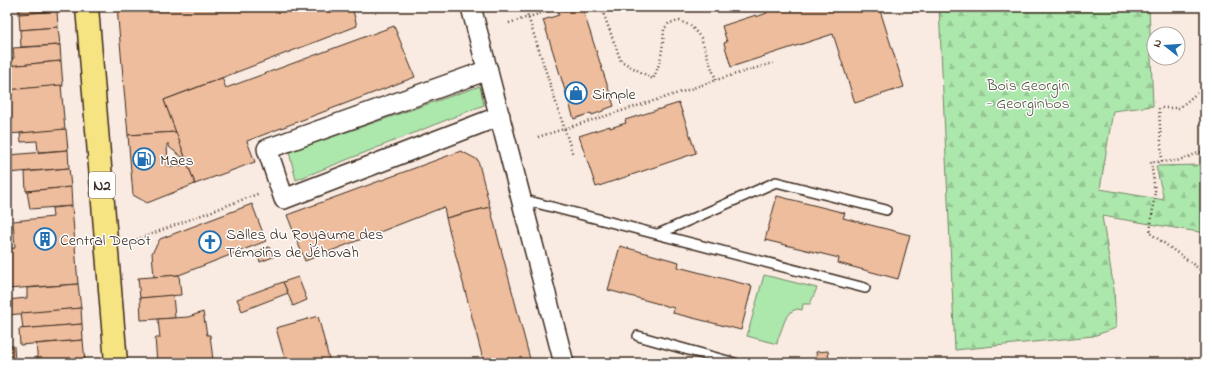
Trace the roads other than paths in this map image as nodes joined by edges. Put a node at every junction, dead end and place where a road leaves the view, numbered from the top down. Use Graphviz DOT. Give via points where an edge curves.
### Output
graph roads {
  1 [pos="87,7"];
  2 [pos="471,7"];
  3 [pos="488,70"];
  4 [pos="500,116"];
  5 [pos="521,199"];
  6 [pos="886,210"];
  7 [pos="658,234"];
  8 [pos="865,288"];
  9 [pos="638,336"];
  10 [pos="116,363"];
  11 [pos="564,363"];
  12 [pos="735,363"];
  1 -- 10 [label="main road, N2"];
  2 -- 3 [label="street"];
  3 -- 4 [label="street"];
  3 -- 4 [label="street" via="267,149 284,200"];
  4 -- 5 [label="street"];
  5 -- 7 [label="lane"];
  5 -- 11 [label="street"];
  6 -- 7 [label="lane" via="776,182"];
  7 -- 8 [label="lane"];
  9 -- 12 [label="lane"];
}
